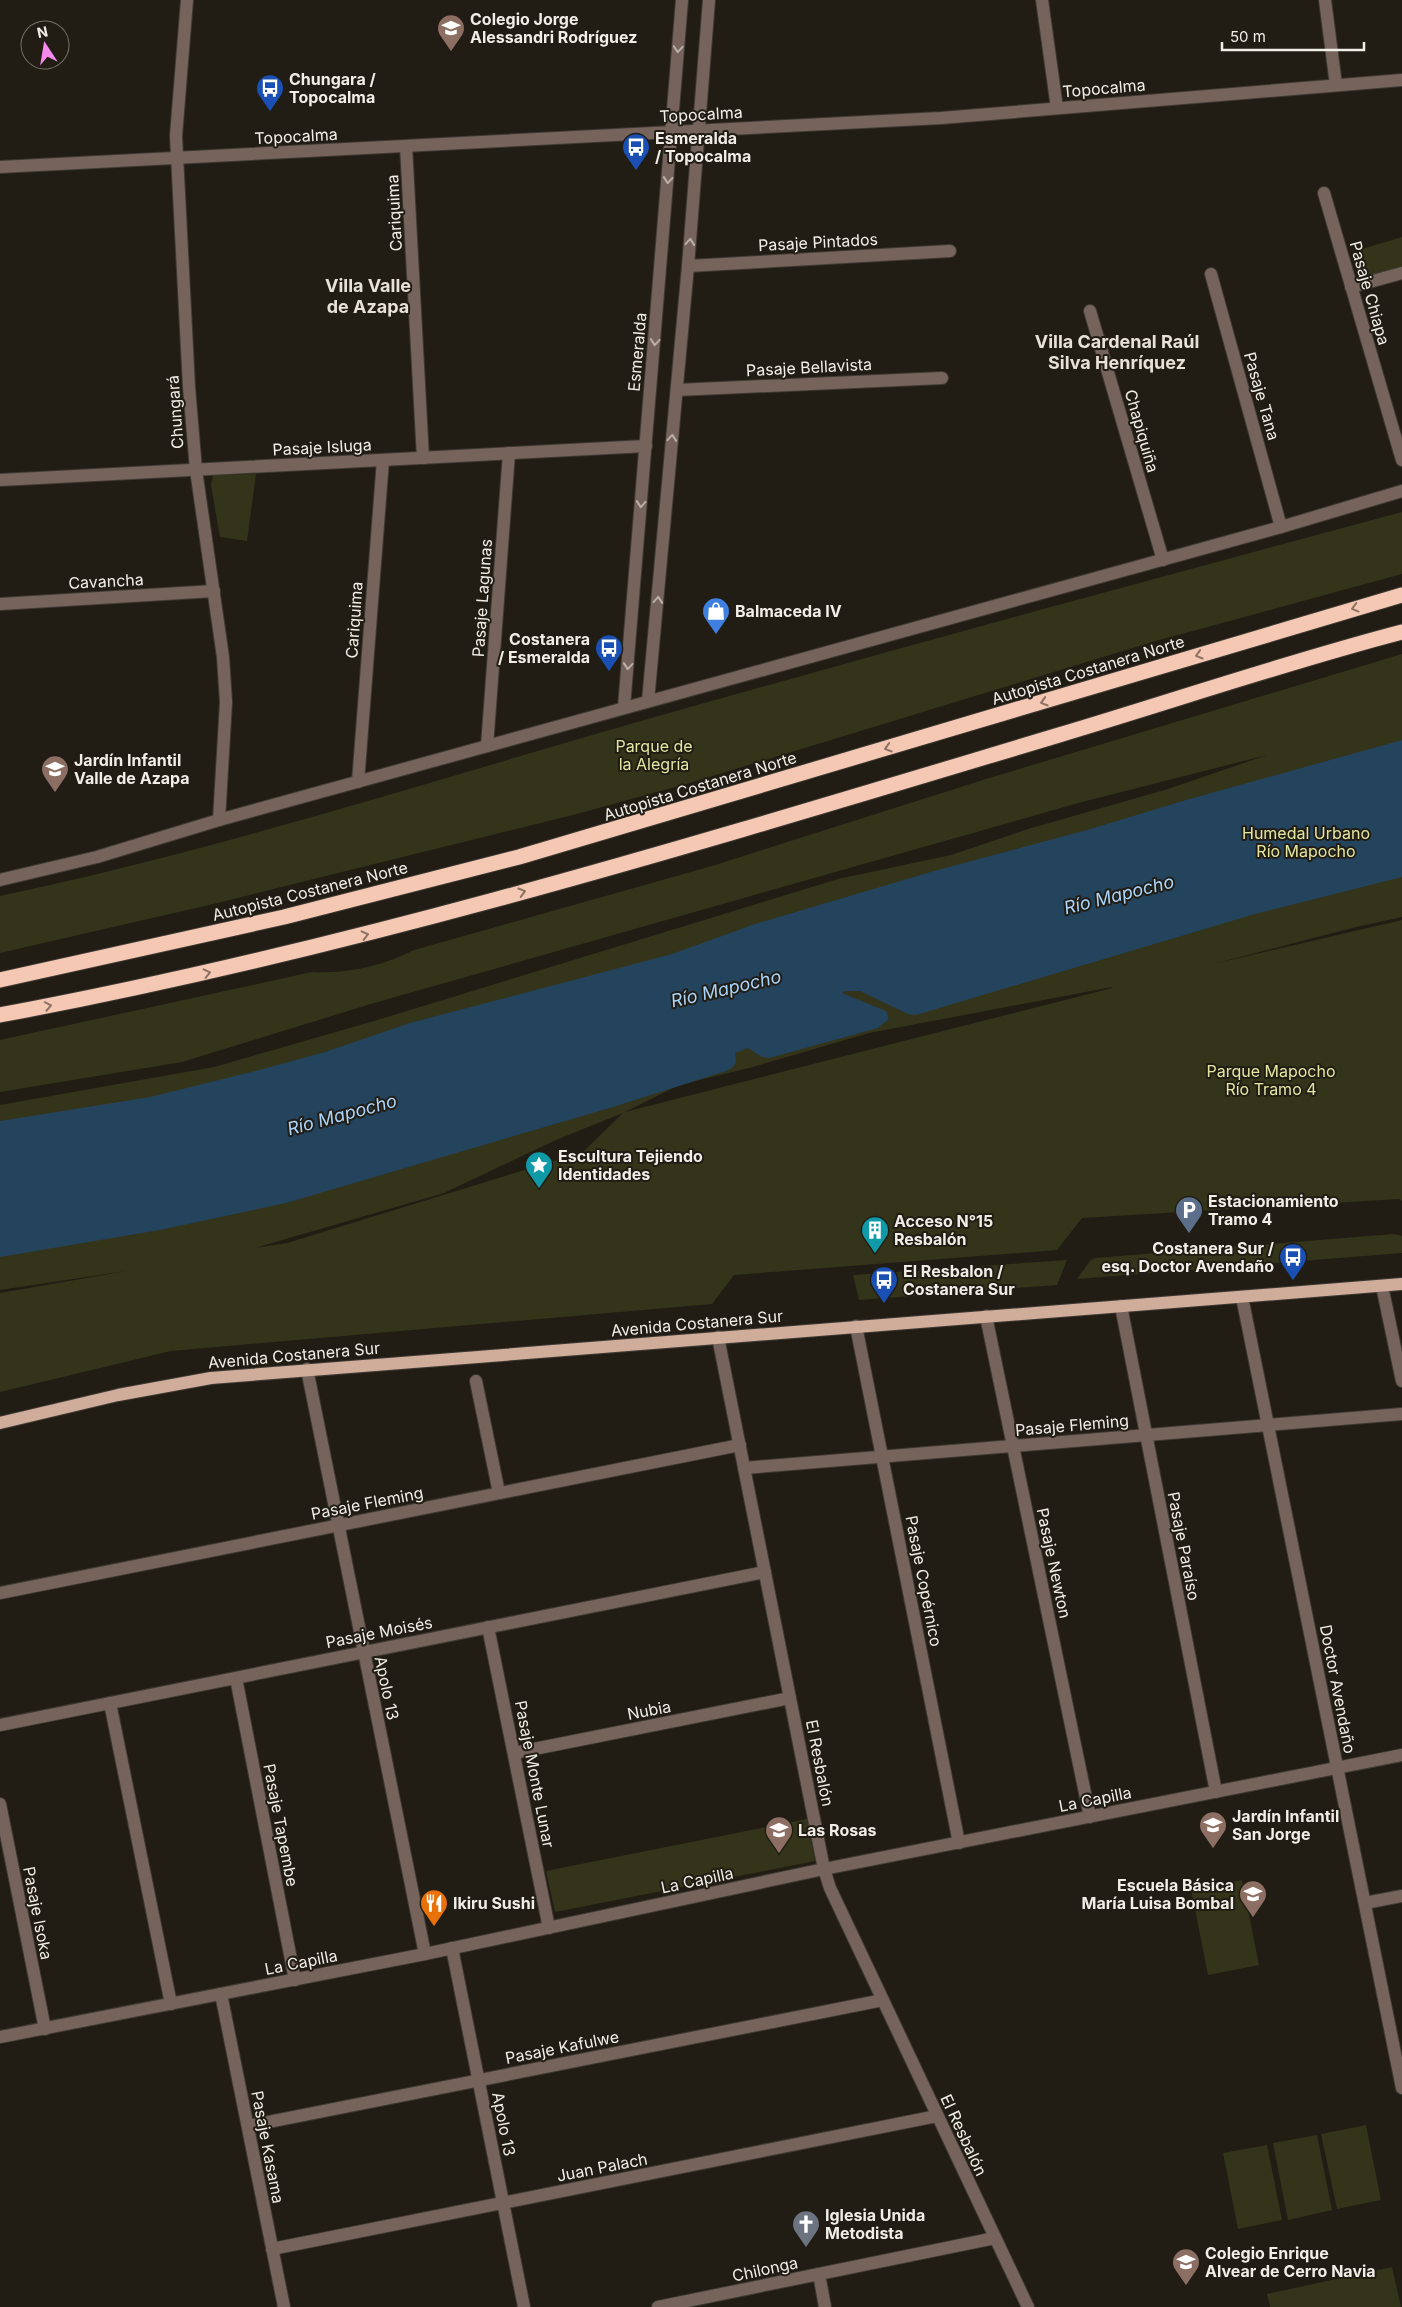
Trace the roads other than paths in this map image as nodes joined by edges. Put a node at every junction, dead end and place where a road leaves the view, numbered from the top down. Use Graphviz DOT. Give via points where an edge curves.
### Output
graph roads {
  1 [pos="187,0"];
  2 [pos="682,0"];
  3 [pos="709,0"];
  4 [pos="1042,0"];
  5 [pos="1325,0"];
  6 [pos="1402,80"];
  7 [pos="1336,85"];
  8 [pos="1057,108"];
  9 [pos="699,130"];
  10 [pos="672,132"];
  11 [pos="406,146"];
  12 [pos="177,158"];
  13 [pos="0,167"];
  14 [pos="1324,193"];
  15 [pos="950,251"];
  16 [pos="688,266"];
  17 [pos="1402,273"];
  18 [pos="1211,274"];
  19 [pos="1351,287"];
  20 [pos="1090,311"];
  21 [pos="942,378"];
  22 [pos="677,390"];
  23 [pos="646,446"];
  24 [pos="508,453"];
  25 [pos="423,458"];
  26 [pos="383,460"];
  27 [pos="1402,460"];
  28 [pos="196,470"];
  29 [pos="0,480"];
  30 [pos="1402,491"];
  31 [pos="1281,527"];
  32 [pos="1163,560"];
  33 [pos="214,591"];
  34 [pos="1402,595"];
  35 [pos="0,604"];
  36 [pos="1402,632"];
  37 [pos="648,701"];
  38 [pos="624,707"];
  39 [pos="487,746"];
  40 [pos="358,782"];
  41 [pos="219,820"];
  42 [pos="0,880"];
  43 [pos="0,980"];
  44 [pos="0,1015"];
  45 [pos="1402,1284"];
  46 [pos="1382,1286"];
  47 [pos="1242,1297"];
  48 [pos="1121,1306"];
  49 [pos="986,1316"];
  50 [pos="856,1326"];
  51 [pos="718,1337"];
  52 [pos="306,1369"];
  53 [pos="476,1381"];
  54 [pos="1402,1381"];
  55 [pos="1402,1414"];
  56 [pos="0,1423"];
  57 [pos="1268,1425"];
  58 [pos="1146,1435"];
  59 [pos="740,1445"];
  60 [pos="1013,1446"];
  61 [pos="882,1457"];
  62 [pos="744,1468"];
  63 [pos="498,1493"];
  64 [pos="337,1526"];
  65 [pos="765,1572"];
  66 [pos="0,1593"];
  67 [pos="488,1627"];
  68 [pos="363,1652"];
  69 [pos="236,1678"];
  70 [pos="790,1698"];
  71 [pos="110,1703"];
  72 [pos="0,1725"];
  73 [pos="514,1754"];
  74 [pos="1402,1755"];
  75 [pos="1338,1768"];
  76 [pos="1216,1792"];
  77 [pos="0,1804"];
  78 [pos="1090,1817"];
  79 [pos="959,1843"];
  80 [pos="824,1869"];
  81 [pos="1402,1896"];
  82 [pos="1365,1903"];
  83 [pos="549,1928"];
  84 [pos="452,1948"];
  85 [pos="425,1954"];
  86 [pos="295,1980"];
  87 [pos="221,1994"];
  88 [pos="883,2000"];
  89 [pos="171,2004"];
  90 [pos="1396,2025"];
  91 [pos="45,2029"];
  92 [pos="0,2038"];
  93 [pos="478,2080"];
  94 [pos="1402,2088"];
  95 [pos="937,2116"];
  96 [pos="248,2126"];
  97 [pos="503,2203"];
  98 [pos="995,2238"];
  99 [pos="272,2249"];
  100 [pos="819,2274"];
  101 [pos="284,2307"];
  102 [pos="524,2307"];
  103 [pos="658,2307"];
  104 [pos="825,2307"];
  105 [pos="1028,2307"];
  1 -- 12 [label="street, Chungará"];
  2 -- 10 [label="street, Esmeralda, one-way"];
  3 -- 9 [label="street"];
  4 -- 8 [label="street"];
  5 -- 7 [label="street"];
  6 -- 7 [label="street, Topocalma"];
  7 -- 8 [label="street, Topocalma"];
  8 -- 9 [label="street, Topocalma" via="941,118"];
  9 -- 10 [label="street, Topocalma"];
  16 -- 9 [label="street, one-way"];
  10 -- 11 [label="street, Topocalma"];
  10 -- 23 [label="street, Esmeralda, one-way"];
  11 -- 12 [label="street, Topocalma"];
  11 -- 25 [label="street, Cariquima"];
  12 -- 13 [label="street, Topocalma"];
  12 -- 28 [label="street, Chungará"];
  14 -- 19 [label="street, Pasaje Chiapa"];
  15 -- 16 [label="street, Pasaje Pintados"];
  16 -- 22 [label="street"];
  17 -- 19 [label="street"];
  18 -- 31 [label="street, Pasaje Tana"];
  19 -- 27 [label="street, Pasaje Chiapa"];
  20 -- 32 [label="street, Chapiquiña"];
  21 -- 22 [label="street, Pasaje Bellavista"];
  37 -- 22 [label="street, one-way"];
  23 -- 24 [label="street, Pasaje Isluga"];
  23 -- 38 [label="street, Esmeralda, one-way"];
  24 -- 25 [label="street, Pasaje Isluga"];
  24 -- 39 [label="street, Pasaje Lagunas"];
  25 -- 26 [label="street, Pasaje Isluga"];
  26 -- 28 [label="street, Pasaje Isluga"];
  26 -- 40 [label="street, Cariquima"];
  28 -- 29 [label="street, Pasaje Isluga"];
  28 -- 33 [label="street, Chungará"];
  30 -- 31 [label="street"];
  31 -- 32 [label="street"];
  32 -- 37 [label="street"];
  33 -- 35 [label="street, Cavancha"];
  33 -- 41 [label="street, Chungará" via="226,702"];
  34 -- 43 [label="highway, Autopista Costanera Norte, one-way" via="519,857 284,916"];
  44 -- 36 [label="highway, one-way" via="165,982 418,922 757,826"];
  37 -- 38 [label="street"];
  38 -- 39 [label="street"];
  39 -- 40 [label="street"];
  40 -- 41 [label="street"];
  41 -- 42 [label="street" via="87,859"];
  45 -- 46 [label="main road, Avenida Costanera Sur"];
  46 -- 47 [label="main road, Avenida Costanera Sur"];
  46 -- 54 [label="street"];
  47 -- 48 [label="main road, Avenida Costanera Sur"];
  47 -- 57 [label="street, Doctor Avendaño"];
  48 -- 49 [label="main road, Avenida Costanera Sur"];
  48 -- 58 [label="street, Pasaje Paraíso"];
  49 -- 50 [label="main road, Avenida Costanera Sur"];
  49 -- 60 [label="street, Pasaje Newton"];
  50 -- 51 [label="main road, Avenida Costanera Sur"];
  50 -- 61 [label="street, Pasaje Copérnico"];
  51 -- 52 [label="main road, Avenida Costanera Sur"];
  51 -- 59 [label="street, El Resbalón"];
  52 -- 56 [label="main road, Avenida Costanera Sur" via="166,1385"];
  52 -- 64 [label="street, Apolo 13"];
  53 -- 63 [label="street"];
  55 -- 57 [label="street, Pasaje Fleming"];
  57 -- 58 [label="street, Pasaje Fleming"];
  57 -- 75 [label="street, Doctor Avendaño"];
  58 -- 60 [label="street, Pasaje Fleming"];
  58 -- 76 [label="street, Pasaje Paraíso"];
  59 -- 62 [label="street, El Resbalón"];
  59 -- 63 [label="street, Pasaje Fleming"];
  60 -- 61 [label="street, Pasaje Fleming"];
  60 -- 78 [label="street, Pasaje Newton"];
  61 -- 62 [label="street, Pasaje Fleming"];
  61 -- 79 [label="street, Pasaje Copérnico"];
  62 -- 65 [label="street, El Resbalón"];
  63 -- 64 [label="street, Pasaje Fleming"];
  64 -- 66 [label="street, Pasaje Fleming"];
  64 -- 68 [label="street, Apolo 13"];
  65 -- 67 [label="street, Pasaje Moisés"];
  65 -- 70 [label="street, El Resbalón"];
  67 -- 68 [label="street, Pasaje Moisés"];
  67 -- 73 [label="street, Pasaje Monte Lunar"];
  68 -- 69 [label="street, Pasaje Moisés"];
  68 -- 85 [label="street, Apolo 13"];
  69 -- 71 [label="street, Pasaje Moisés"];
  69 -- 86 [label="street, Pasaje Tapembe"];
  70 -- 73 [label="street, Nubia"];
  70 -- 80 [label="street, El Resbalón"];
  71 -- 72 [label="street, Pasaje Moisés"];
  71 -- 89 [label="street"];
  73 -- 83 [label="street, Pasaje Monte Lunar"];
  74 -- 75 [label="street, La Capilla"];
  75 -- 76 [label="street, La Capilla"];
  75 -- 82 [label="street, Doctor Avendaño"];
  76 -- 78 [label="street, La Capilla"];
  77 -- 91 [label="street, Pasaje Isoka"];
  78 -- 79 [label="street, La Capilla"];
  79 -- 80 [label="street, La Capilla"];
  80 -- 83 [label="street, La Capilla"];
  80 -- 88 [label="street, El Resbalón"];
  81 -- 82 [label="street"];
  82 -- 90 [label="street, Doctor Avendaño"];
  83 -- 84 [label="street, La Capilla"];
  84 -- 85 [label="street, La Capilla"];
  84 -- 93 [label="street, Apolo 13"];
  85 -- 86 [label="street, La Capilla"];
  86 -- 87 [label="street, La Capilla"];
  87 -- 89 [label="street, La Capilla"];
  87 -- 96 [label="street, Pasaje Kasama"];
  88 -- 93 [label="street, Pasaje Kafulwe"];
  88 -- 95 [label="street, El Resbalón"];
  89 -- 91 [label="street, La Capilla"];
  90 -- 94 [label="street, Doctor Avendaño"];
  91 -- 92 [label="street, La Capilla"];
  93 -- 96 [label="street, Pasaje Kafulwe"];
  93 -- 97 [label="street, Apolo 13"];
  95 -- 97 [label="street, Juan Palach"];
  95 -- 98 [label="street, El Resbalón"];
  96 -- 99 [label="street, Pasaje Kasama"];
  97 -- 99 [label="street, Juan Palach"];
  97 -- 102 [label="street, Apolo 13"];
  98 -- 100 [label="street, Chilonga"];
  98 -- 105 [label="street, El Resbalón"];
  99 -- 101 [label="street, Pasaje Kasama"];
  100 -- 103 [label="street, Chilonga"];
  100 -- 104 [label="street"];
}
